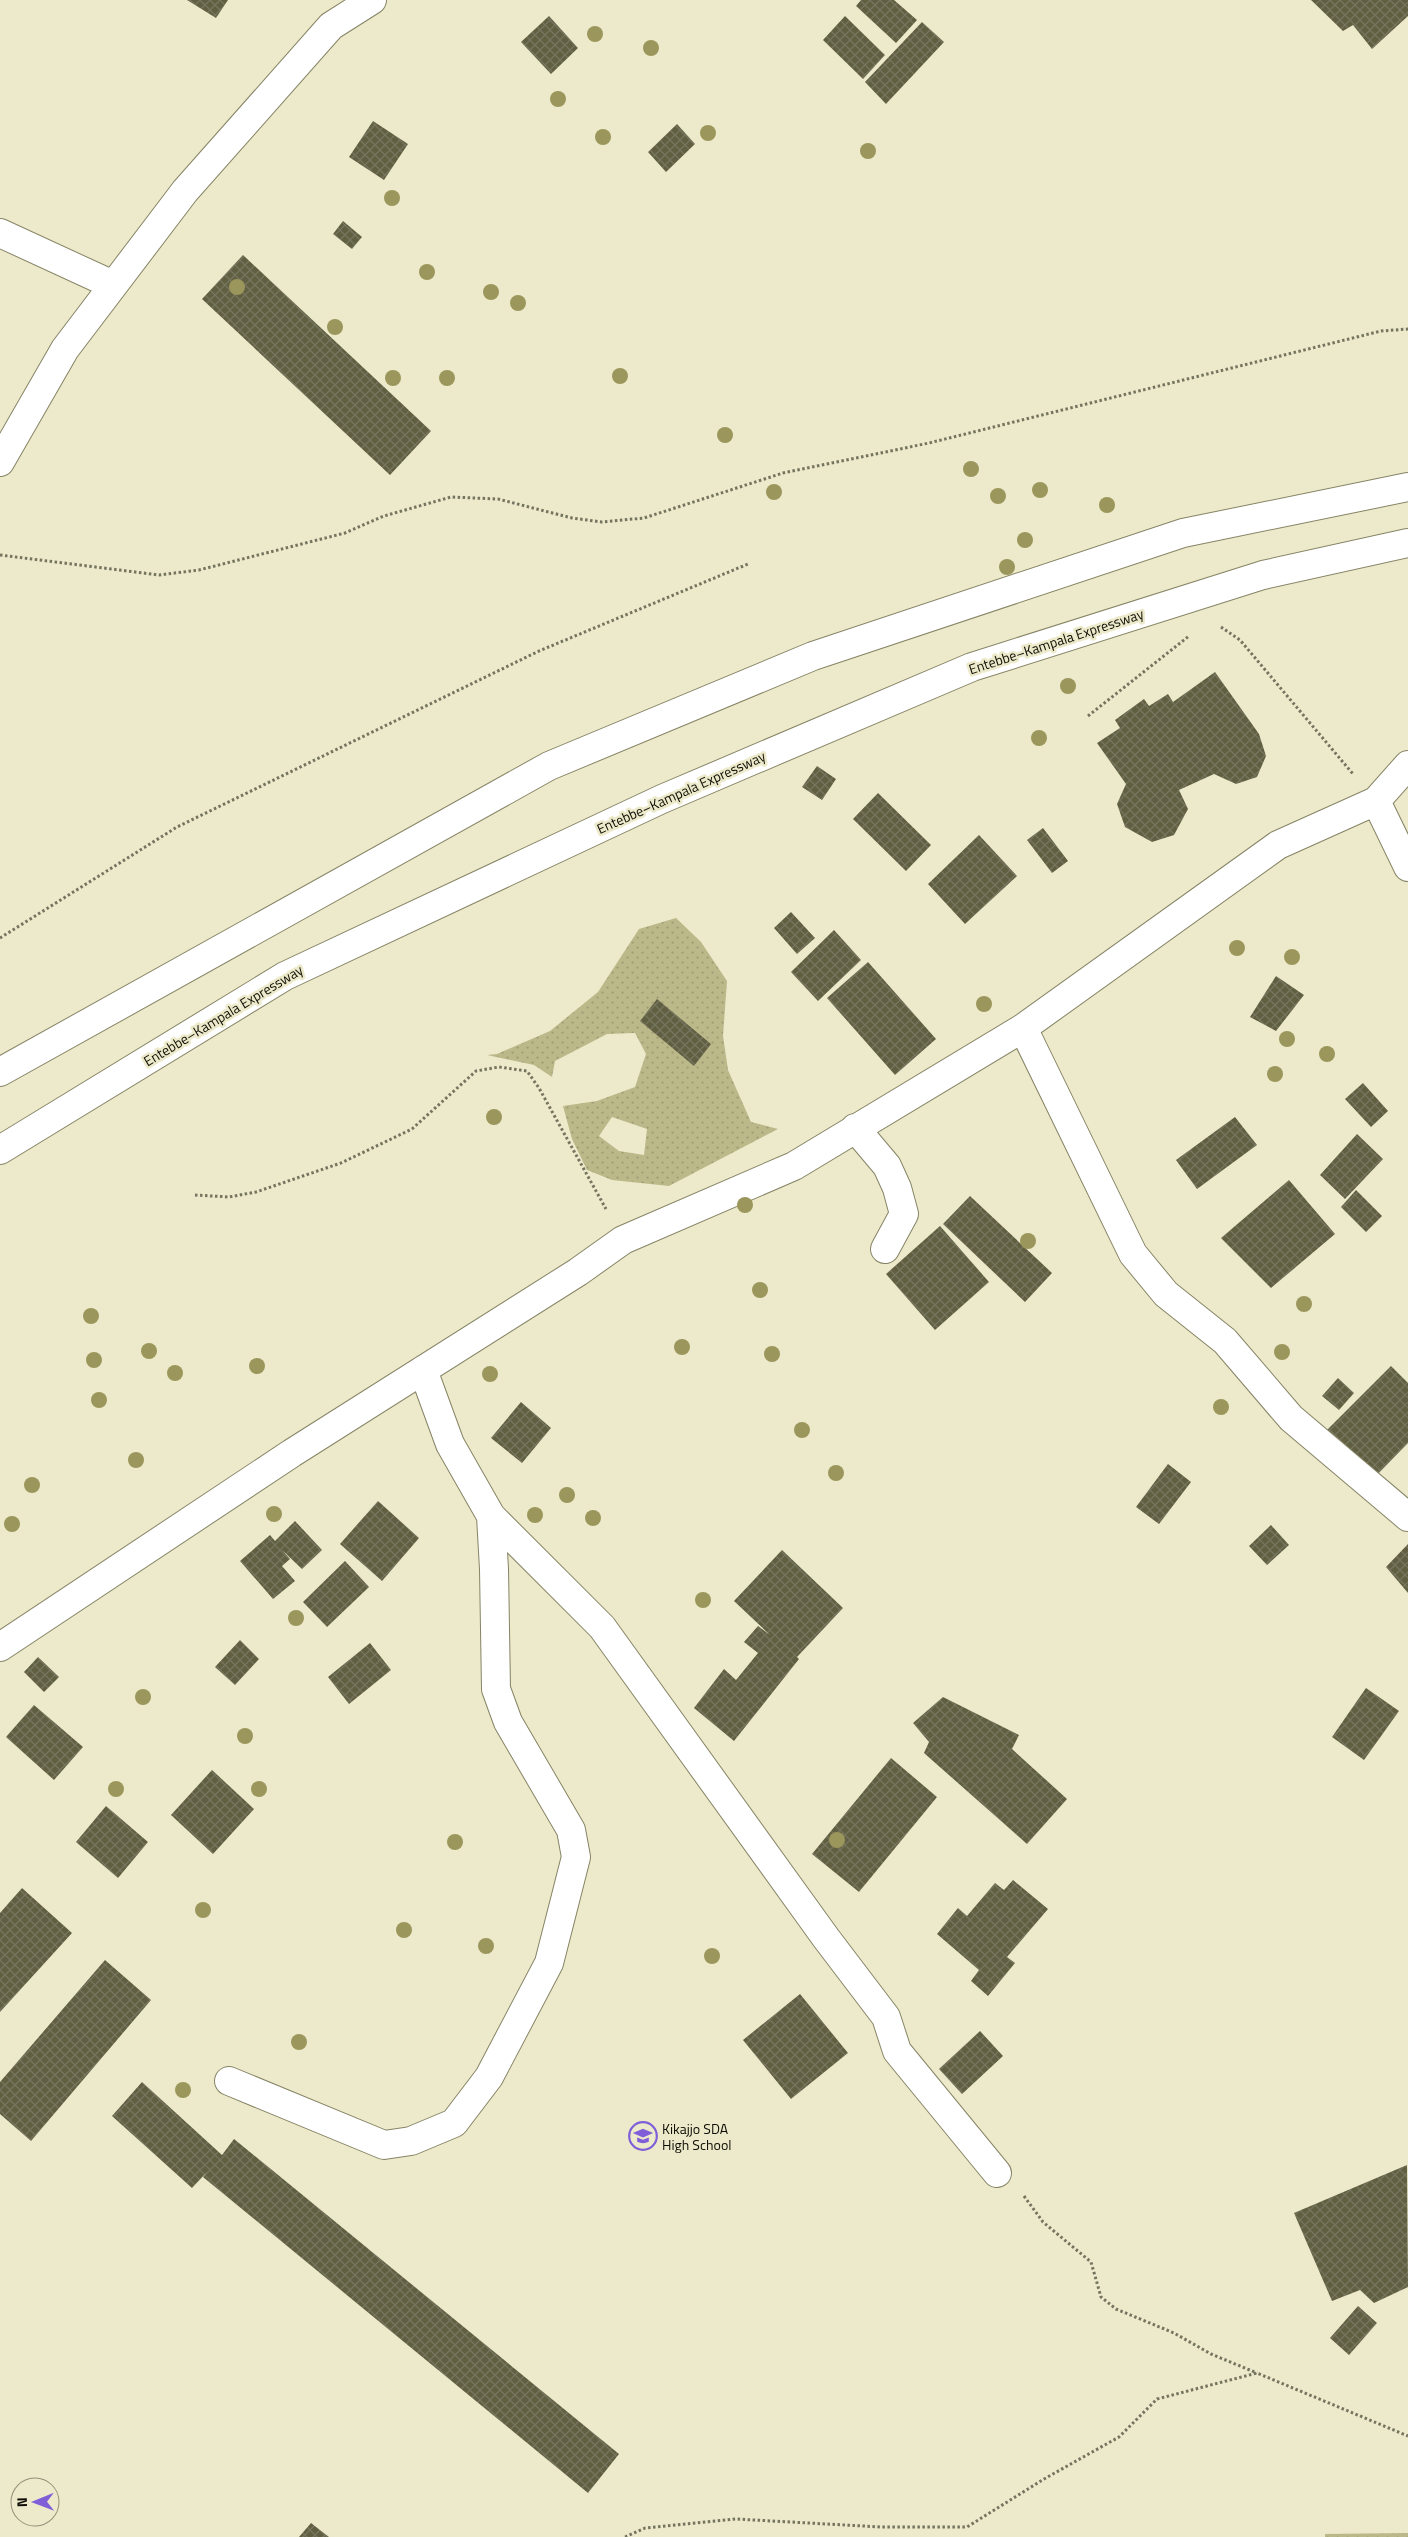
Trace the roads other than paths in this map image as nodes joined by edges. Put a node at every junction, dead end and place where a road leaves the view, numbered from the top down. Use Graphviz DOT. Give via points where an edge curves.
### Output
graph roads {
  1 [pos="372,0"];
  2 [pos="0,233"];
  3 [pos="113,285"];
  4 [pos="0,462"];
  5 [pos="1408,487"];
  6 [pos="1408,543"];
  7 [pos="1408,765"];
  8 [pos="1376,802"];
  9 [pos="1408,867"];
  10 [pos="1023,1028"];
  11 [pos="0,1072"];
  12 [pos="855,1128"];
  13 [pos="0,1150"];
  14 [pos="885,1249"];
  15 [pos="423,1370"];
  16 [pos="491,1516"];
  17 [pos="1408,1516"];
  18 [pos="0,1647"];
  19 [pos="229,2080"];
  20 [pos="997,2174"];
  1 -- 3 [label="main road" via="331,26 185,191"];
  2 -- 3 [label="main road"];
  3 -- 4 [label="main road" via="65,349"];
  5 -- 11 [label="main road" via="1183,532 813,656 567,758"];
  6 -- 13 [label="main road, Entebbe–Kampala Expressway" via="1263,575 972,667 662,798 285,976"];
  7 -- 8 [label="main road"];
  8 -- 9 [label="main road"];
  8 -- 10 [label="main road" via="1278,845"];
  10 -- 12 [label="main road"];
  10 -- 17 [label="main road" via="1134,1254 1166,1294 1225,1341 1290,1418"];
  12 -- 14 [label="main road" via="887,1166 904,1214"];
  12 -- 15 [label="main road" via="794,1166 623,1240"];
  15 -- 16 [label="main road" via="450,1444"];
  15 -- 18 [label="main road"];
  16 -- 19 [label="main road" via="496,1689 508,1722 571,1830 576,1857 549,1963 489,2077 454,2123 411,2141 384,2145"];
  16 -- 20 [label="main road" via="602,1627 886,2017 897,2051"];
}
